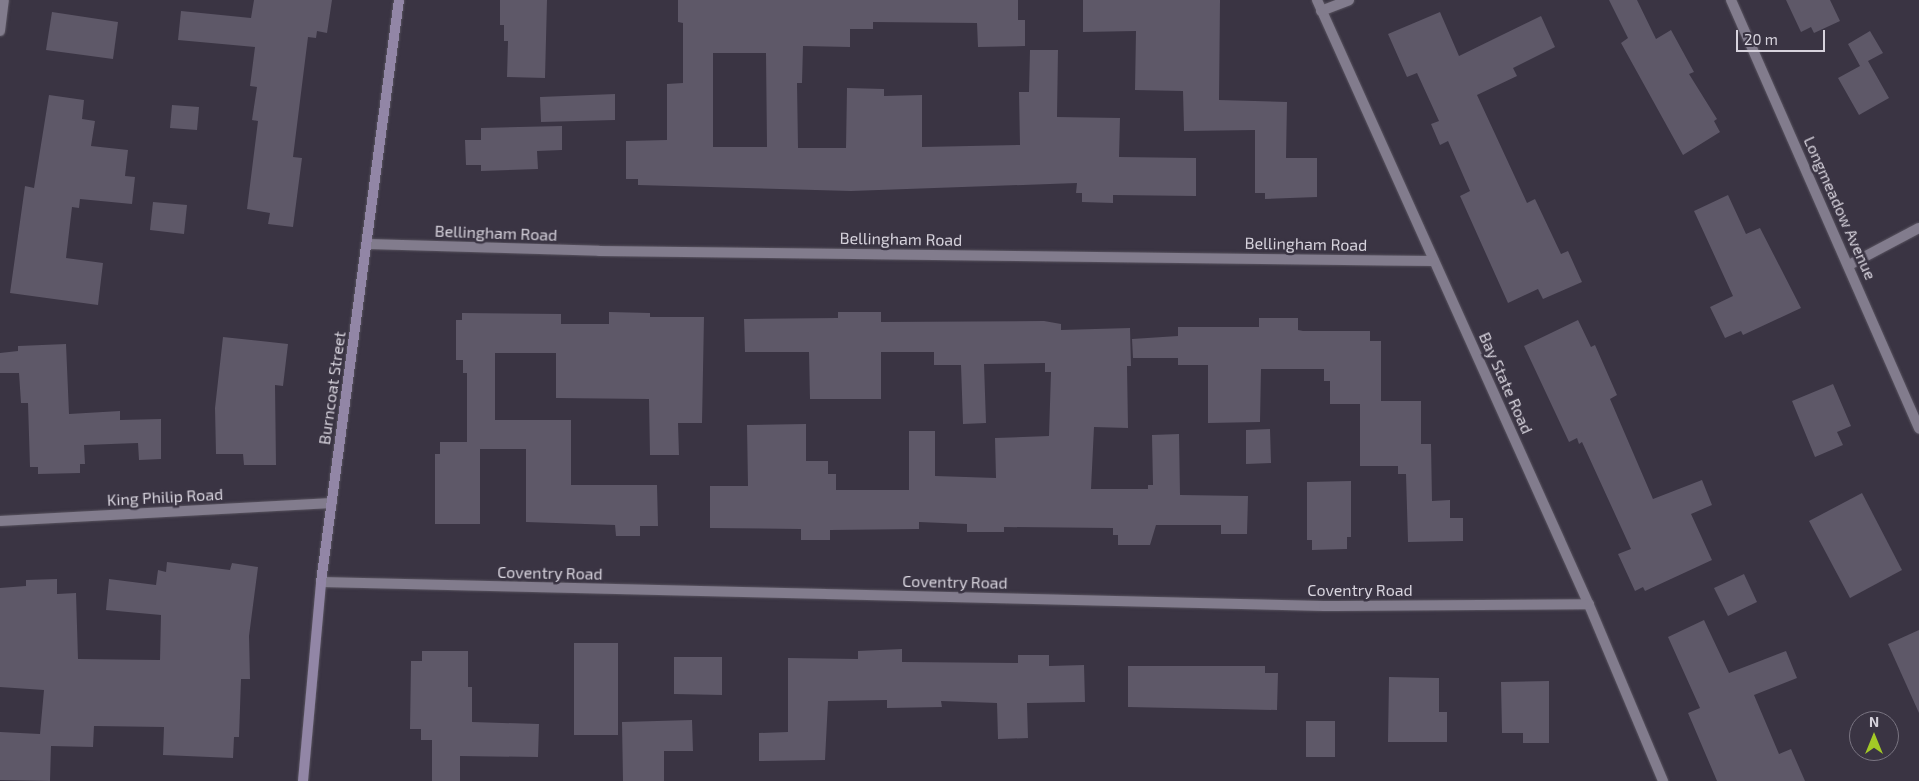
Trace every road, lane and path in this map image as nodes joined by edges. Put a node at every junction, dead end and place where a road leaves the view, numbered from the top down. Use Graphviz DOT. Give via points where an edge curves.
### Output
graph roads {
  1 [pos="4,0"];
  2 [pos="399,0"];
  3 [pos="1317,0"];
  4 [pos="1348,0"];
  5 [pos="1731,0"];
  6 [pos="1322,11"];
  7 [pos="0,31"];
  8 [pos="1919,228"];
  9 [pos="368,244"];
  10 [pos="1434,261"];
  11 [pos="1849,264"];
  12 [pos="1919,429"];
  13 [pos="332,503"];
  14 [pos="0,522"];
  15 [pos="321,582"];
  16 [pos="1589,604"];
  17 [pos="303,781"];
  18 [pos="1663,781"];
  1 -- 7 [label="street"];
  2 -- 9 [label="main road, Burncoat Street"];
  3 -- 6 [label="street, Bay State Road"];
  4 -- 6 [label="street"];
  5 -- 11 [label="street, Longmeadow Avenue"];
  6 -- 10 [label="street, Bay State Road"];
  8 -- 11 [label="street"];
  9 -- 10 [label="street, Bellingham Road" via="598,251"];
  9 -- 13 [label="main road, Burncoat Street"];
  10 -- 16 [label="street, Bay State Road"];
  11 -- 12 [label="street, Longmeadow Avenue"];
  13 -- 14 [label="street, King Philip Road"];
  13 -- 15 [label="main road, Burncoat Street"];
  15 -- 16 [label="street, Coventry Road" via="1324,606"];
  15 -- 17 [label="main road, Burncoat Street"];
  16 -- 18 [label="street, Bay State Road"];
}
